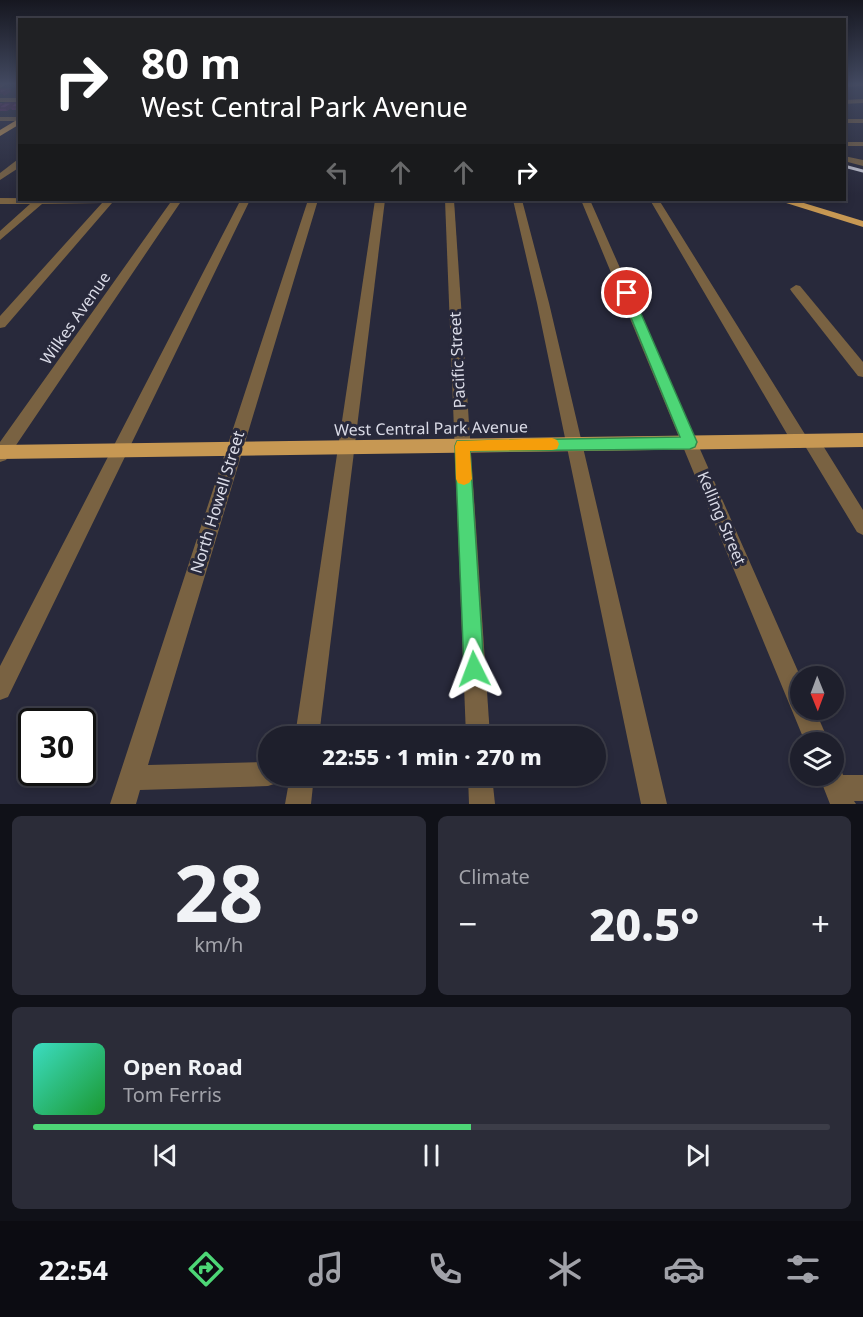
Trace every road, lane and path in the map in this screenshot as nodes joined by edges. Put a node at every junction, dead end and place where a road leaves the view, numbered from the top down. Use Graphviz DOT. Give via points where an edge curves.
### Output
graph roads {
  1 [pos="18,121"];
  2 [pos="846,121"];
  3 [pos="863,121"];
  4 [pos="0,134"];
  5 [pos="846,144"];
  6 [pos="863,144"];
  7 [pos="846,159"];
  8 [pos="863,163"];
  9 [pos="18,164"];
  10 [pos="0,177"];
  11 [pos="0,201"];
  12 [pos="18,201"];
  13 [pos="38,201"];
  14 [pos="108,201"];
  15 [pos="176,201"];
  16 [pos="244,201"];
  17 [pos="313,201"];
  18 [pos="380,201"];
  19 [pos="449,201"];
  20 [pos="517,201"];
  21 [pos="585,201"];
  22 [pos="655,201"];
  23 [pos="789,201"];
  24 [pos="863,224"];
  25 [pos="0,237"];
  26 [pos="796,289"];
  27 [pos="0,324"];
  28 [pos="863,372"];
  29 [pos="863,440"];
  30 [pos="805,441"];
  31 [pos="690,442"];
  32 [pos="573,444"];
  33 [pos="462,446"];
  34 [pos="346,447"];
  35 [pos="234,449"];
  36 [pos="120,450"];
  37 [pos="1,453"];
  38 [pos="863,526"];
  39 [pos="790,679"];
  40 [pos="0,689"];
  41 [pos="308,726"];
  42 [pos="477,726"];
  43 [pos="258,774"];
  44 [pos="131,778"];
  45 [pos="301,786"];
  46 [pos="481,786"];
  47 [pos="863,788"];
  48 [pos="837,789"];
  49 [pos="123,804"];
  50 [pos="298,804"];
  51 [pos="482,804"];
  52 [pos="654,804"];
  1 -- 4 [label="main road"];
  2 -- 3 [label="street"];
  5 -- 6 [label="street"];
  7 -- 8 [label="street"];
  9 -- 10 [label="street"];
  11 -- 12 [label="street"];
  13 -- 25 [label="street"];
  14 -- 27 [label="street"];
  15 -- 37 [label="street, Wilkes Avenue"];
  16 -- 36 [label="street"];
  17 -- 35 [label="street, North Howell Street"];
  18 -- 34 [label="street"];
  19 -- 33 [label="street, Pacific Street"];
  20 -- 32 [label="street"];
  21 -- 31 [label="street, Kelling Street"];
  22 -- 30 [label="street"];
  23 -- 24 [label="main road"];
  26 -- 28 [label="street"];
  29 -- 30 [label="main road, West Central Park Avenue"];
  30 -- 31 [label="main road, West Central Park Avenue"];
  30 -- 38 [label="street"];
  31 -- 32 [label="main road, West Central Park Avenue"];
  31 -- 39 [label="street, Kelling Street"];
  32 -- 33 [label="main road, West Central Park Avenue"];
  32 -- 52 [label="street"];
  33 -- 34 [label="main road, West Central Park Avenue"];
  33 -- 42 [label="street, Pacific Street"];
  34 -- 35 [label="main road, West Central Park Avenue"];
  34 -- 41 [label="street"];
  35 -- 36 [label="main road, West Central Park Avenue"];
  35 -- 44 [label="street, North Howell Street"];
  36 -- 37 [label="main road, West Central Park Avenue"];
  36 -- 40 [label="street"];
  43 -- 44 [label="street"];
  44 -- 49 [label="street, North Howell Street"];
  45 -- 50 [label="street"];
  46 -- 51 [label="street"];
  47 -- 48 [label="street"];
}
